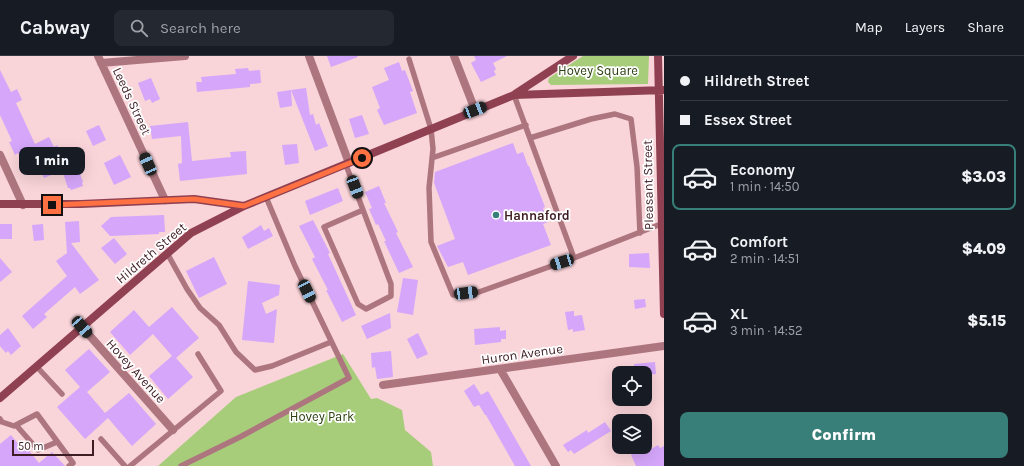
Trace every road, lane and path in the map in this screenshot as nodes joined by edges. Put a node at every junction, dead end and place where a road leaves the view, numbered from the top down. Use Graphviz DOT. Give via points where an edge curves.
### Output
graph roads {
  1 [pos="185,56"];
  2 [pos="309,56"];
  3 [pos="454,56"];
  4 [pos="573,56"];
  5 [pos="658,56"];
  6 [pos="664,57"];
  7 [pos="100,59"];
  8 [pos="409,60"];
  9 [pos="661,90"];
  10 [pos="514,95"];
  11 [pos="475,110"];
  12 [pos="526,126"];
  13 [pos="431,129"];
  14 [pos="530,138"];
  15 [pos="0,155"];
  16 [pos="432,158"];
  17 [pos="348,164"];
  18 [pos="662,174"];
  19 [pos="266,197"];
  20 [pos="165,200"];
  21 [pos="0,204"];
  22 [pos="23,205"];
  23 [pos="244,206"];
  24 [pos="363,210"];
  25 [pos="661,224"];
  26 [pos="640,233"];
  27 [pos="167,253"];
  28 [pos="574,258"];
  29 [pos="664,307"];
  30 [pos="664,314"];
  31 [pos="82,327"];
  32 [pos="332,342"];
  33 [pos="664,346"];
  34 [pos="198,354"];
  35 [pos="37,367"];
  36 [pos="500,369"];
  37 [pos="384,385"];
  38 [pos="62,394"];
  39 [pos="0,398"];
  40 [pos="0,420"];
  41 [pos="16,425"];
  42 [pos="173,430"];
  43 [pos="101,439"];
  44 [pos="57,442"];
  45 [pos="73,465"];
  46 [pos="125,466"];
  47 [pos="130,466"];
  48 [pos="181,466"];
  49 [pos="556,466"];
  1 -- 7 [label="street"];
  2 -- 17 [label="street"];
  3 -- 11 [label="street"];
  4 -- 10 [label="street"];
  5 -- 6 [label="lane"];
  5 -- 9 [label="street, Pleasant Street"];
  7 -- 20 [label="street, Leeds Street"];
  8 -- 13 [label="lane"];
  9 -- 10 [label="street, Hildreth Street"];
  9 -- 18 [label="street, Pleasant Street"];
  10 -- 11 [label="street, Hildreth Street"];
  10 -- 12 [label="lane"];
  11 -- 13 [label="street, Hildreth Street"];
  12 -- 14 [label="lane"];
  12 -- 16 [label="lane"];
  13 -- 16 [label="lane"];
  13 -- 17 [label="street, Hildreth Street"];
  14 -- 26 [label="lane" via="615,114 631,119 637,167"];
  14 -- 28 [label="lane"];
  15 -- 22 [label="street"];
  16 -- 28 [label="lane" via="429,188 431,242 453,295 479,292"];
  17 -- 19 [label="street, Hildreth Street"];
  17 -- 24 [label="lane"];
  18 -- 25 [label="street, Pleasant Street"];
  19 -- 23 [label="street, Hildreth Street"];
  19 -- 32 [label="lane" via="295,266"];
  20 -- 22 [label="street"];
  20 -- 23 [label="street" via="194,199"];
  21 -- 22 [label="street"];
  23 -- 27 [label="street, Hildreth Street" via="191,233"];
  24 -- 24 [label="lane" via="391,284 391,296 366,309 358,304 324,227"];
  25 -- 26 [label="lane"];
  25 -- 29 [label="street, Pleasant Street"];
  26 -- 28 [label="lane"];
  27 -- 31 [label="street, Hildreth Street"];
  27 -- 32 [label="lane" via="200,308 219,325 236,352 255,370 272,366"];
  29 -- 30 [label="street, Pleasant Street"];
  31 -- 35 [label="street, Hildreth Street"];
  31 -- 42 [label="street, Hovey Avenue"];
  32 -- 48 [label="lane" via="349,378 240,438"];
  33 -- 36 [label="street, Huron Avenue"];
  34 -- 42 [label="lane" via="221,390"];
  35 -- 38 [label="lane"];
  35 -- 39 [label="street, Hildreth Street"];
  36 -- 37 [label="street, Huron Avenue"];
  36 -- 49 [label="street"];
  40 -- 41 [label="lane"];
  41 -- 44 [label="lane" via="38,450"];
  41 -- 44 [label="lane" via="37,414"];
  42 -- 47 [label="lane"];
  43 -- 46 [label="lane"];
  44 -- 45 [label="lane"];
}
